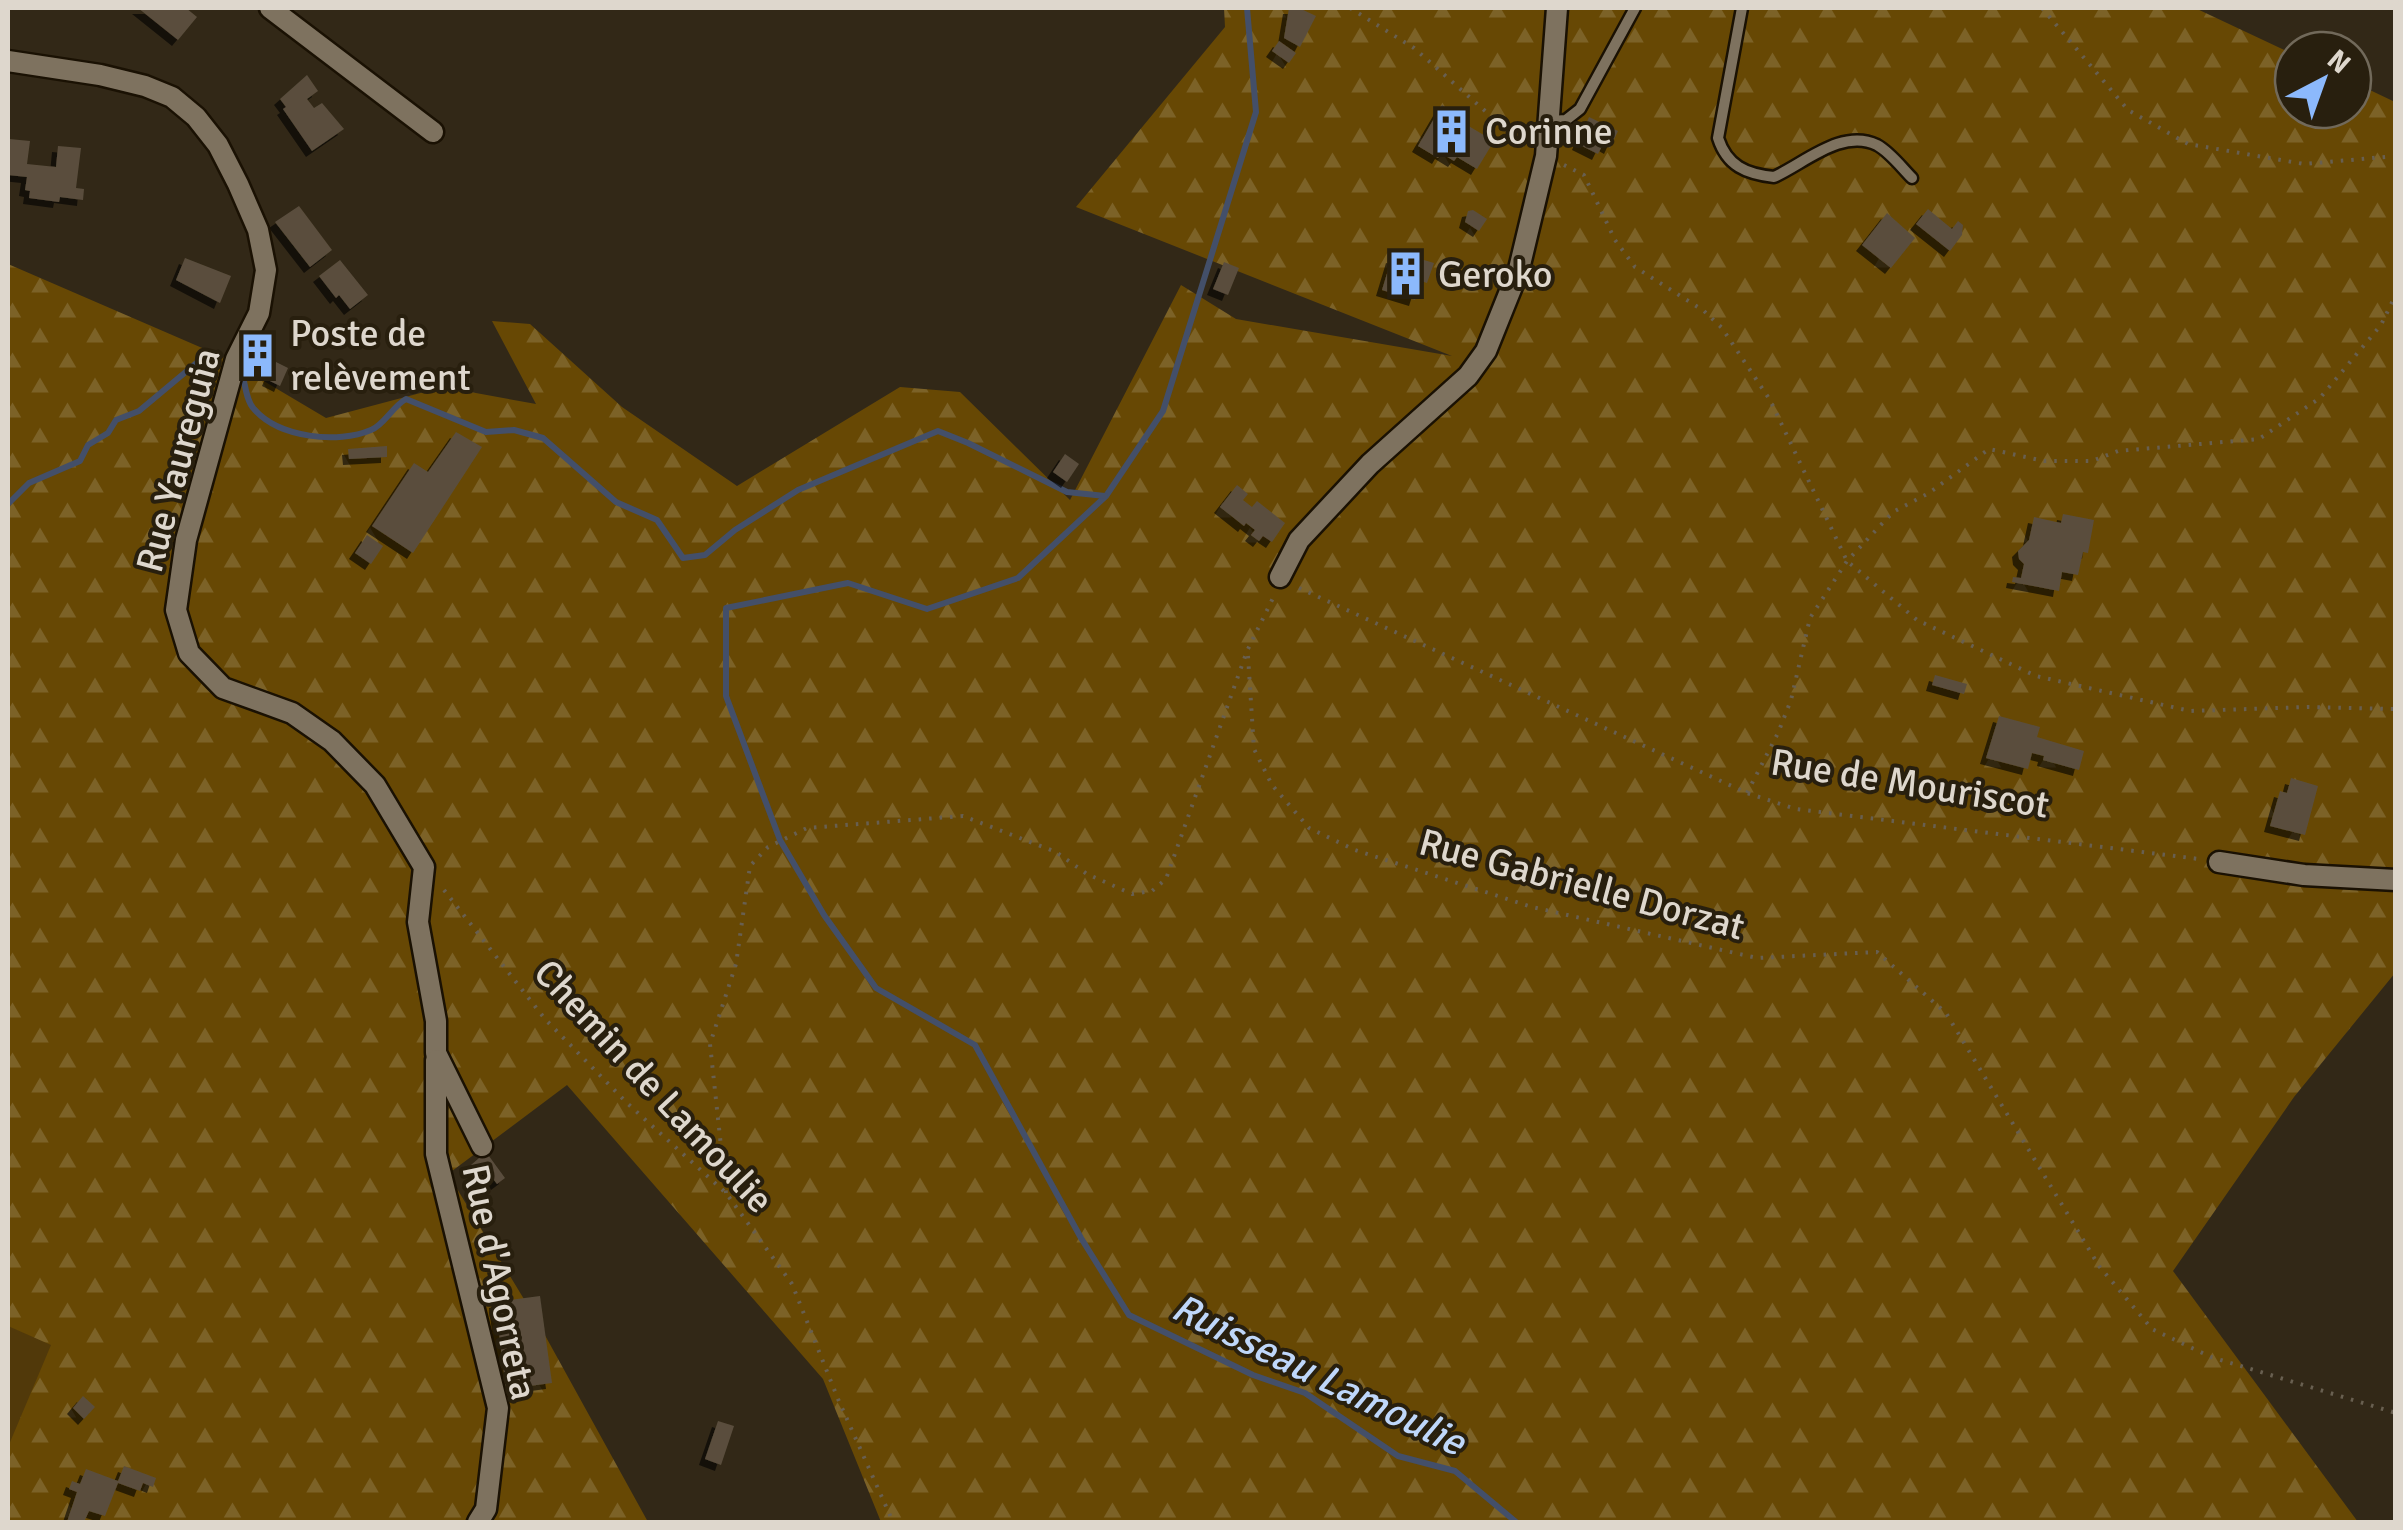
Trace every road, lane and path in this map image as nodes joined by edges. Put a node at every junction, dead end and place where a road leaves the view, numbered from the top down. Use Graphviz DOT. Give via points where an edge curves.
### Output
graph roads {
  1 [pos="270,8"];
  2 [pos="1350,8"];
  3 [pos="1557,8"];
  4 [pos="1635,8"];
  5 [pos="1742,8"];
  6 [pos="2042,8"];
  7 [pos="8,61"];
  8 [pos="1550,121"];
  9 [pos="433,132"];
  10 [pos="1546,156"];
  11 [pos="2396,156"];
  12 [pos="1912,178"];
  13 [pos="2396,294"];
  14 [pos="1847,561"];
  15 [pos="1280,577"];
  16 [pos="1247,651"];
  17 [pos="2396,709"];
  18 [pos="1747,793"];
  19 [pos="2218,862"];
  20 [pos="424,867"];
  21 [pos="2396,880"];
  22 [pos="436,1053"];
  23 [pos="482,1146"];
  24 [pos="726,1193"];
  25 [pos="2396,1413"];
  26 [pos="478,1522"];
  27 [pos="893,1522"];
  1 -- 9 [label="street"];
  2 -- 10 [label="path" via="1414,48 1524,147"];
  3 -- 8 [label="street"];
  4 -- 8 [label="lane" via="1580,109 1566,120"];
  5 -- 12 [label="lane" via="1718,138 1724,156 1738,168 1774,177 1840,142 1862,140 1880,146"];
  6 -- 11 [label="path" via="2128,110 2188,144 2304,164"];
  7 -- 20 [label="street, Rue Yaureguia" via="100,76 172,97 196,117 232,171 258,230 266,270 259,314 236,359 196,502 176,610 190,653 223,688 292,713 332,741 374,785"];
  8 -- 10 [label="street"];
  10 -- 14 [label="path" via="1584,175 1635,266 1722,328 1770,400"];
  10 -- 15 [label="street" via="1519,268 1486,351 1299,540"];
  13 -- 14 [label="path" via="2380,325 2320,398 2259,439 2118,451 2092,461 1989,449 1893,512"];
  14 -- 17 [label="path" via="1918,620 2036,676 2190,711"];
  14 -- 18 [label="path" via="1810,618 1791,700"];
  15 -- 16 [label="path"];
  15 -- 18 [label="path, Rue de Mouriscot"];
  16 -- 24 [label="path" via="1166,879 1152,891 1132,894 1056,852 963,816 807,828 768,846 750,866 736,964 710,1044"];
  16 -- 25 [label="path, Rue Gabrielle Dorzat" via="1254,749 1272,784 1309,828 1354,850 1532,906 1756,958 1877,952 1946,1013 2099,1266 2152,1329 2212,1356"];
  18 -- 19 [label="path, Rue de Mouriscot" via="1796,808"];
  19 -- 21 [label="street" via="2304,876"];
  20 -- 22 [label="street, Rue d'Agorreta" via="418,922"];
  20 -- 24 [label="path, Chemin de Lamoulie" via="546,1019"];
  22 -- 23 [label="street, Rue d'Agorreta"];
  22 -- 26 [label="street, Rue d'Agorreta" via="436,1154 498,1408 486,1510"];
  24 -- 27 [label="path, Chemin de Lamoulie" via="792,1284"];
}
